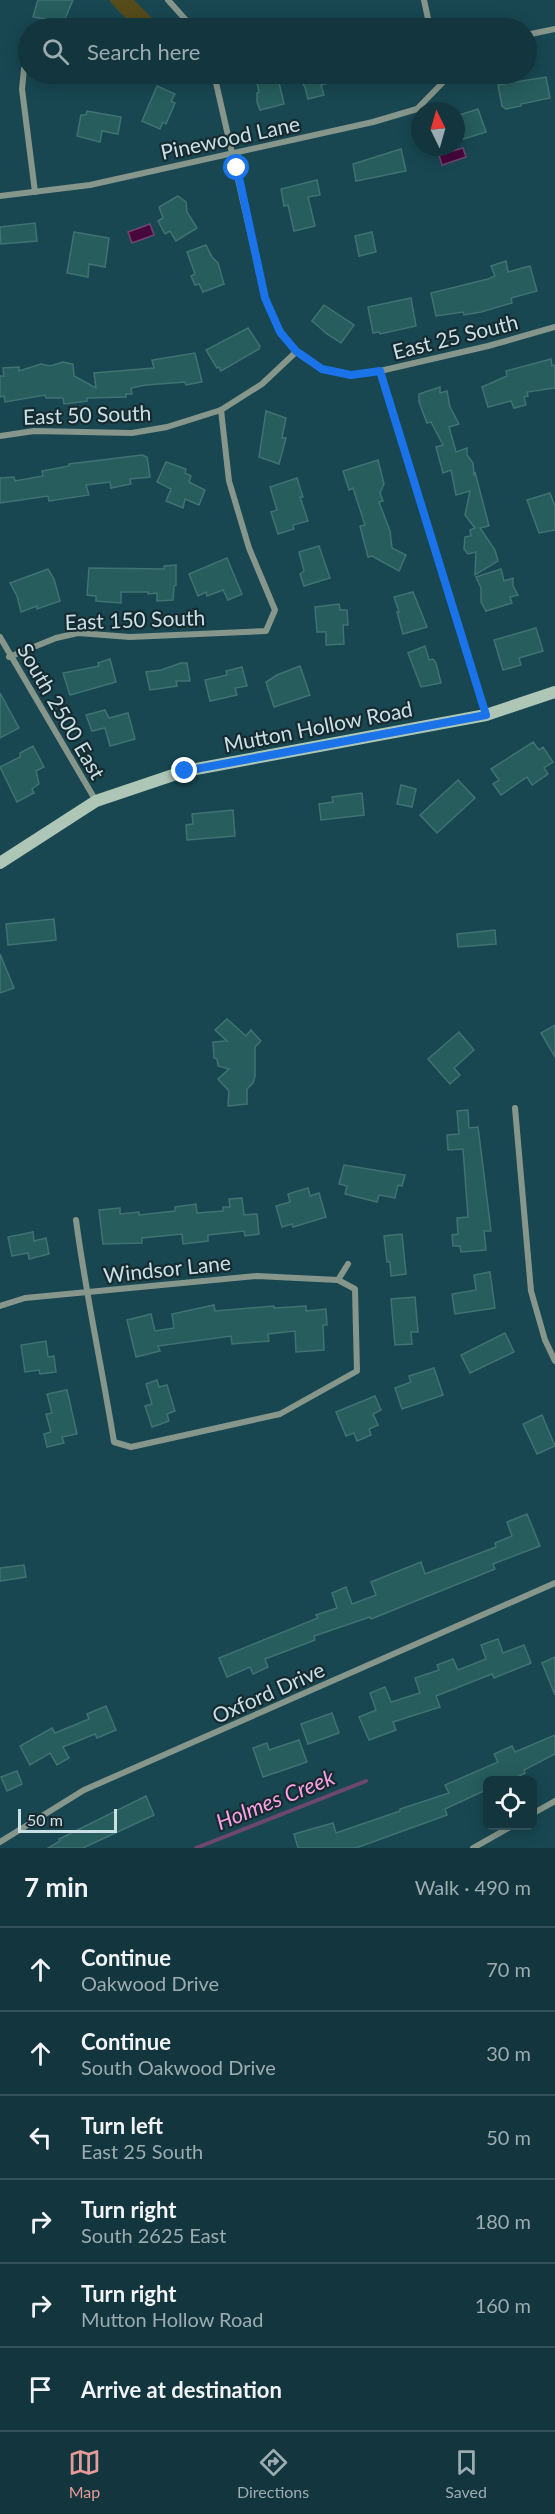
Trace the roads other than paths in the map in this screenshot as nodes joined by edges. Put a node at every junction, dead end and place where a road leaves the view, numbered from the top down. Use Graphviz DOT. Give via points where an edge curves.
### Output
graph roads {
  1 [pos="168,0"];
  2 [pos="424,0"];
  3 [pos="184,18"];
  4 [pos="428,18"];
  5 [pos="555,29"];
  6 [pos="537,33"];
  7 [pos="23,84"];
  8 [pos="216,84"];
  9 [pos="441,84"];
  10 [pos="233,153"];
  11 [pos="35,192"];
  12 [pos="0,195"];
  13 [pos="555,327"];
  14 [pos="296,351"];
  15 [pos="380,371"];
  16 [pos="220,410"];
  17 [pos="0,436"];
  18 [pos="0,637"];
  19 [pos="9,657"];
  20 [pos="555,692"];
  21 [pos="486,715"];
  22 [pos="96,801"];
  23 [pos="0,863"];
  24 [pos="515,1108"];
  25 [pos="76,1220"];
  26 [pos="348,1264"];
  27 [pos="338,1280"];
  28 [pos="86,1293"];
  29 [pos="0,1306"];
  30 [pos="555,1361"];
  31 [pos="555,1583"];
  32 [pos="555,1801"];
  33 [pos="537,1811"];
  34 [pos="505,1830"];
  35 [pos="0,1842"];
  36 [pos="472,1848"];
  1 -- 3 [label="street"];
  2 -- 4 [label="street"];
  5 -- 6 [label="street"];
  7 -- 11 [label="street"];
  8 -- 10 [label="street, East 25 South"];
  9 -- 10 [label="street, Pinewood Lane" via="417,109"];
  10 -- 11 [label="street, Pinewood Lane"];
  10 -- 14 [label="street, East 25 South" via="265,298 280,332"];
  11 -- 12 [label="street, Pinewood Lane"];
  13 -- 15 [label="street, East 25 South"];
  14 -- 15 [label="street, East 25 South" via="322,369 351,375"];
  14 -- 16 [label="street, East 50 South" via="262,384"];
  15 -- 21 [label="street"];
  16 -- 17 [label="street, East 50 South" via="167,427 132,433 34,431"];
  16 -- 19 [label="street, East 150 South" via="229,480 249,548 275,610 266,631 130,637 78,633"];
  18 -- 19 [label="street, South 2500 East"];
  19 -- 22 [label="street, South 2500 East"];
  20 -- 21 [label="street, Mutton Hollow Road"];
  21 -- 22 [label="street, Mutton Hollow Road" via="185,771"];
  22 -- 23 [label="street, Mutton Hollow Road"];
  24 -- 30 [label="street" via="531,1292"];
  25 -- 28 [label="street"];
  26 -- 27 [label="street"];
  27 -- 28 [label="street, Windsor Lane" via="257,1275"];
  27 -- 28 [label="street" via="355,1289 357,1371 280,1414 131,1447 114,1442"];
  28 -- 29 [label="street, Windsor Lane" via="25,1298"];
  31 -- 35 [label="street, Oxford Drive" via="84,1790"];
  32 -- 33 [label="street"];
  34 -- 36 [label="street"];
}
